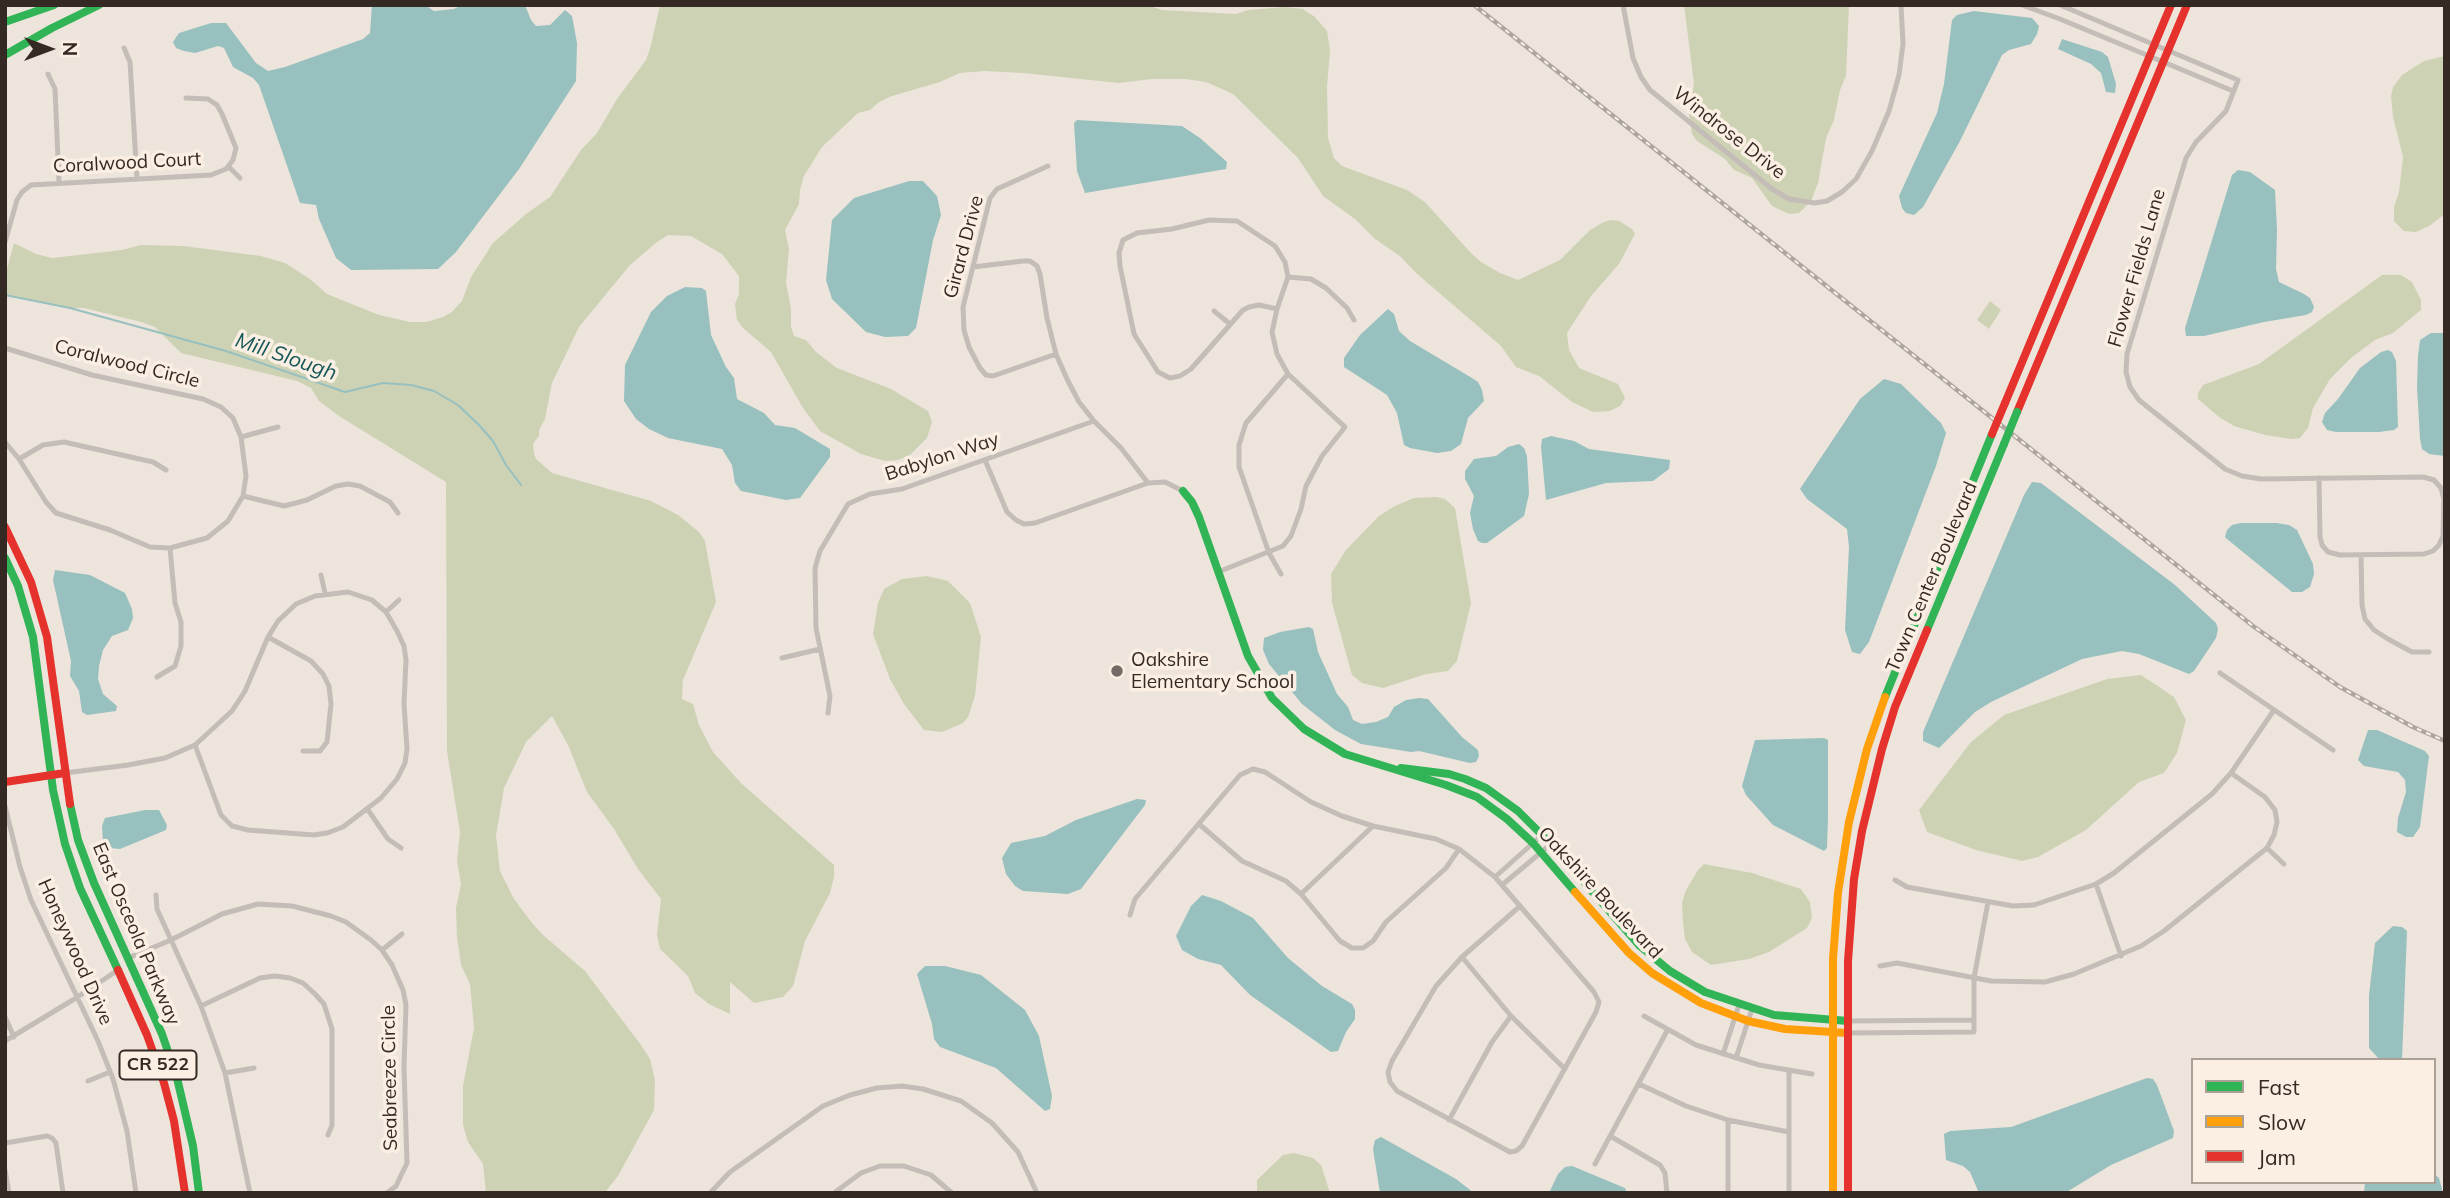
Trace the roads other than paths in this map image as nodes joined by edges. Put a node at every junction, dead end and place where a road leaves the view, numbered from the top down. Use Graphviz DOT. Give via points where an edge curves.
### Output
graph roads {
  1 [pos="54,5"];
  2 [pos="99,5"];
  3 [pos="1623,5"];
  4 [pos="1910,5"];
  5 [pos="2022,5"];
  6 [pos="2171,5"];
  7 [pos="2187,5"];
  8 [pos="1902,6"];
  9 [pos="2063,6"];
  10 [pos="2060,19"];
  11 [pos="5,22"];
  12 [pos="2154,45"];
  13 [pos="124,48"];
  14 [pos="2168,51"];
  15 [pos="5,55"];
  16 [pos="2150,56"];
  17 [pos="2163,62"];
  18 [pos="48,74"];
  19 [pos="2234,91"];
  20 [pos="186,98"];
  21 [pos="1048,166"];
  22 [pos="229,167"];
  23 [pos="136,178"];
  24 [pos="240,178"];
  25 [pos="60,182"];
  26 [pos="5,242"];
  27 [pos="973,267"];
  28 [pos="1287,277"];
  29 [pos="1277,309"];
  30 [pos="1214,311"];
  31 [pos="1354,320"];
  32 [pos="1230,324"];
  33 [pos="5,348"];
  34 [pos="1056,354"];
  35 [pos="1288,374"];
  36 [pos="1094,421"];
  37 [pos="278,427"];
  38 [pos="241,437"];
  39 [pos="5,442"];
  40 [pos="19,459"];
  41 [pos="985,460"];
  42 [pos="166,470"];
  43 [pos="2319,478"];
  44 [pos="1148,483"];
  45 [pos="1183,491"];
  46 [pos="243,495"];
  47 [pos="398,513"];
  48 [pos="5,527"];
  49 [pos="170,548"];
  50 [pos="1269,553"];
  51 [pos="2361,555"];
  52 [pos="5,558"];
  53 [pos="1217,572"];
  54 [pos="1281,574"];
  55 [pos="321,575"];
  56 [pos="324,593"];
  57 [pos="399,600"];
  58 [pos="386,612"];
  59 [pos="268,637"];
  60 [pos="820,649"];
  61 [pos="2429,652"];
  62 [pos="782,658"];
  63 [pos="2220,673"];
  64 [pos="157,677"];
  65 [pos="2274,710"];
  66 [pos="828,713"];
  67 [pos="195,745"];
  68 [pos="2333,750"];
  69 [pos="303,751"];
  70 [pos="1376,764"];
  71 [pos="65,773"];
  72 [pos="2231,773"];
  73 [pos="51,775"];
  74 [pos="5,782"];
  75 [pos="1855,793"];
  76 [pos="1870,796"];
  77 [pos="5,806"];
  78 [pos="368,810"];
  79 [pos="1199,824"];
  80 [pos="1373,826"];
  81 [pos="1542,835"];
  82 [pos="1533,843"];
  83 [pos="1550,844"];
  84 [pos="2267,848"];
  85 [pos="401,849"];
  86 [pos="1459,849"];
  87 [pos="1540,853"];
  88 [pos="2284,864"];
  89 [pos="1495,877"];
  90 [pos="1895,880"];
  91 [pos="2096,884"];
  92 [pos="1502,885"];
  93 [pos="156,894"];
  94 [pos="1301,894"];
  95 [pos="1988,902"];
  96 [pos="1519,907"];
  97 [pos="1130,915"];
  98 [pos="402,934"];
  99 [pos="171,940"];
  100 [pos="106,944"];
  101 [pos="382,950"];
  102 [pos="2121,956"];
  103 [pos="1462,957"];
  104 [pos="128,958"];
  105 [pos="1880,966"];
  106 [pos="118,970"];
  107 [pos="1974,978"];
  108 [pos="139,983"];
  109 [pos="76,998"];
  110 [pos="1739,1005"];
  111 [pos="201,1006"];
  112 [pos="1752,1009"];
  113 [pos="1511,1016"];
  114 [pos="1644,1016"];
  115 [pos="5,1017"];
  116 [pos="1735,1017"];
  117 [pos="1974,1020"];
  118 [pos="1748,1021"];
  119 [pos="1833,1021"];
  120 [pos="1848,1021"];
  121 [pos="1667,1031"];
  122 [pos="1833,1033"];
  123 [pos="1848,1033"];
  124 [pos="14,1037"];
  125 [pos="5,1041"];
  126 [pos="1723,1054"];
  127 [pos="1736,1058"];
  128 [pos="254,1068"];
  129 [pos="1566,1069"];
  130 [pos="1789,1071"];
  131 [pos="110,1072"];
  132 [pos="225,1073"];
  133 [pos="1812,1073"];
  134 [pos="88,1081"];
  135 [pos="1639,1084"];
  136 [pos="1449,1119"];
  137 [pos="1728,1120"];
  138 [pos="1789,1132"];
  139 [pos="327,1135"];
  140 [pos="1610,1136"];
  141 [pos="5,1143"];
  142 [pos="1595,1164"];
  143 [pos="5,1170"];
  144 [pos="397,1186"];
  145 [pos="404,1191"];
  146 [pos="9,1193"];
  147 [pos="64,1193"];
  148 [pos="136,1193"];
  149 [pos="185,1193"];
  150 [pos="199,1193"];
  151 [pos="250,1193"];
  152 [pos="387,1193"];
  153 [pos="710,1193"];
  154 [pos="834,1193"];
  155 [pos="952,1193"];
  156 [pos="1037,1193"];
  157 [pos="1667,1193"];
  158 [pos="1728,1193"];
  159 [pos="1789,1193"];
  160 [pos="1833,1193"];
  161 [pos="1848,1193"];
  1 -- 11 [label="main road"];
  2 -- 15 [label="main road"];
  3 -- 8 [label="street, Windrose Drive" via="1633,58 1650,90 1772,189 1789,199 1815,203 1842,192 1856,179 1872,151 1899,75"];
  4 -- 8 [label="street"];
  5 -- 10 [label="street"];
  6 -- 12 [label="main road, Town Center Boulevard"];
  7 -- 14 [label="main road, Town Center Boulevard"];
  9 -- 10 [label="street"];
  9 -- 12 [label="street"];
  10 -- 16 [label="street"];
  12 -- 14 [label="street"];
  12 -- 16 [label="main road, Town Center Boulevard"];
  13 -- 23 [label="street" via="130,62"];
  14 -- 17 [label="main road, Town Center Boulevard"];
  14 -- 19 [label="street, Flower Fields Lane" via="2238,80"];
  16 -- 17 [label="street"];
  16 -- 75 [label="main road, Town Center Boulevard, bridge" via="1889,684"];
  17 -- 19 [label="street"];
  17 -- 76 [label="main road, Town Center Boulevard, bridge" via="1899,697"];
  18 -- 25 [label="street" via="55,89"];
  19 -- 43 [label="street, Flower Fields Lane" via="2226,111 2186,158 2127,354 2126,372 2140,400 2225,469 2262,479"];
  20 -- 22 [label="street, Coralwood Court" via="208,99 220,109 235,144"];
  21 -- 27 [label="street, Girard Drive" via="997,189 989,198"];
  22 -- 23 [label="street, Coralwood Court" via="212,174"];
  22 -- 24 [label="street"];
  23 -- 25 [label="street, Coralwood Court"];
  25 -- 26 [label="street, Coralwood Court" via="35,184 22,192"];
  27 -- 34 [label="street" via="1023,261 1037,266"];
  27 -- 34 [label="street, Girard Drive" via="963,307 964,330 986,375"];
  28 -- 29 [label="street"];
  28 -- 31 [label="street" via="1311,279 1326,288"];
  28 -- 32 [label="street" via="1285,261 1275,246 1237,221 1209,220 1123,240 1120,266 1133,334 1158,372 1170,377 1191,369"];
  29 -- 32 [label="street" via="1249,307"];
  29 -- 35 [label="street" via="1272,332"];
  30 -- 32 [label="street"];
  33 -- 38 [label="street, Coralwood Circle" via="92,375 203,398 233,418"];
  34 -- 36 [label="street" via="1079,402"];
  35 -- 50 [label="street" via="1246,423 1239,445 1239,467"];
  35 -- 50 [label="street" via="1345,427 1306,486 1291,536"];
  36 -- 41 [label="street, Babylon Way"];
  36 -- 44 [label="street"];
  37 -- 38 [label="street"];
  38 -- 46 [label="street, Coralwood Circle" via="246,476"];
  39 -- 40 [label="street"];
  40 -- 42 [label="street" via="43,445 64,442 153,462"];
  40 -- 49 [label="street" via="59,515 150,547"];
  41 -- 44 [label="street" via="1007,512 1024,524"];
  41 -- 60 [label="street, Babylon Way" via="848,504 815,568"];
  43 -- 51 [label="street, Flower Fields Lane" via="2322,545 2328,552"];
  43 -- 51 [label="street, Flower Fields Lane" via="2423,477 2441,488 2442,536 2433,551"];
  44 -- 45 [label="street, Oakshire Boulevard" via="1165,482"];
  45 -- 53 [label="main road, Oakshire Boulevard" via="1199,517"];
  46 -- 47 [label="street" via="284,506 348,484 390,502"];
  46 -- 49 [label="street" via="236,512 218,530"];
  48 -- 71 [label="main road, East Osceola Parkway / CR 522" via="42,618"];
  49 -- 64 [label="street" via="181,646 175,666"];
  50 -- 53 [label="street"];
  50 -- 54 [label="street"];
  51 -- 61 [label="street" via="2365,619 2374,630 2412,652"];
  52 -- 73 [label="main road, East Osceola Parkway / CR 522" via="33,637"];
  53 -- 70 [label="main road, Oakshire Boulevard" via="1248,656 1272,698 1304,729 1345,754"];
  55 -- 56 [label="street"];
  56 -- 58 [label="street" via="348,592 372,600"];
  56 -- 59 [label="street" via="296,604"];
  57 -- 58 [label="street"];
  58 -- 78 [label="street" via="404,646 407,749 397,779"];
  59 -- 67 [label="street" via="232,711"];
  59 -- 69 [label="street" via="311,661 329,686 327,742 320,751"];
  60 -- 62 [label="street"];
  60 -- 66 [label="street, Babylon Way" via="830,696"];
  63 -- 65 [label="street"];
  65 -- 68 [label="street"];
  65 -- 72 [label="street"];
  67 -- 71 [label="street" via="166,758"];
  67 -- 78 [label="street" via="221,815 237,828 321,834 339,830"];
  70 -- 81 [label="main road, Oakshire Boulevard" via="1465,779 1518,811"];
  70 -- 82 [label="main road, Oakshire Boulevard" via="1477,797"];
  71 -- 73 [label="main road"];
  71 -- 104 [label="main road, East Osceola Parkway / CR 522" via="85,862"];
  72 -- 84 [label="street" via="2265,797 2274,810 2277,822"];
  72 -- 91 [label="street" via="2212,794"];
  73 -- 74 [label="main road"];
  73 -- 100 [label="main road, East Osceola Parkway / CR 522" via="72,868"];
  75 -- 76 [label="main road"];
  75 -- 119 [label="main road, Town Center Boulevard" via="1838,893"];
  76 -- 120 [label="main road, Town Center Boulevard" via="1854,879"];
  77 -- 109 [label="street, Honeywood Drive" via="31,900"];
  78 -- 85 [label="street"];
  79 -- 80 [label="street" via="1240,775 1254,769 1321,807"];
  79 -- 94 [label="street" via="1242,861 1286,881"];
  79 -- 97 [label="street" via="1135,899"];
  80 -- 86 [label="street" via="1436,839"];
  80 -- 94 [label="street"];
  81 -- 82 [label="street"];
  81 -- 83 [label="main road, Oakshire Boulevard"];
  82 -- 87 [label="main road, Oakshire Boulevard"];
  82 -- 89 [label="street"];
  83 -- 87 [label="street"];
  83 -- 110 [label="main road, Oakshire Boulevard" via="1640,946 1705,992"];
  84 -- 88 [label="street"];
  84 -- 102 [label="street" via="2164,931"];
  86 -- 89 [label="street"];
  86 -- 94 [label="street" via="1446,868 1363,948 1340,941"];
  87 -- 92 [label="street"];
  87 -- 116 [label="main road, Oakshire Boulevard" via="1629,953 1701,1003"];
  89 -- 92 [label="street"];
  90 -- 95 [label="street" via="1907,887"];
  91 -- 95 [label="street" via="2034,905"];
  91 -- 102 [label="street"];
  92 -- 96 [label="street"];
  93 -- 99 [label="street" via="157,909"];
  95 -- 107 [label="street"];
  96 -- 103 [label="street"];
  96 -- 129 [label="street" via="1599,1002"];
  98 -- 101 [label="street"];
  99 -- 101 [label="street, Seabreeze Circle" via="241,907 273,904 331,916"];
  99 -- 104 [label="street, Seabreeze Circle"];
  99 -- 111 [label="street"];
  100 -- 104 [label="main road"];
  100 -- 106 [label="main road, East Osceola Parkway / CR 522"];
  101 -- 144 [label="street, Seabreeze Circle" via="398,977 406,1005 407,1163"];
  102 -- 107 [label="street" via="2045,982"];
  103 -- 113 [label="street"];
  103 -- 136 [label="street" via="1436,986 1388,1072 1397,1091"];
  104 -- 108 [label="main road, East Osceola Parkway / CR 522"];
  105 -- 107 [label="street" via="1897,963"];
  106 -- 108 [label="main road"];
  106 -- 109 [label="street"];
  106 -- 149 [label="main road, East Osceola Parkway / CR 522" via="164,1083"];
  107 -- 117 [label="street"];
  108 -- 150 [label="main road, East Osceola Parkway / CR 522" via="177,1078 194,1146"];
  109 -- 124 [label="street"];
  109 -- 131 [label="street, Honeywood Drive"];
  110 -- 112 [label="main road, Oakshire Boulevard"];
  110 -- 116 [label="street"];
  111 -- 132 [label="street"];
  111 -- 139 [label="street" via="243,984 275,976 303,983 315,994 324,1004 332,1029 332,1125"];
  112 -- 118 [label="street"];
  112 -- 119 [label="main road, Oakshire Boulevard"];
  113 -- 129 [label="street"];
  113 -- 136 [label="street"];
  114 -- 121 [label="street"];
  115 -- 124 [label="street"];
  116 -- 118 [label="main road, Oakshire Boulevard"];
  116 -- 126 [label="street"];
  117 -- 120 [label="street"];
  117 -- 123 [label="street" via="1974,1032"];
  118 -- 122 [label="main road, Oakshire Boulevard"];
  118 -- 127 [label="street"];
  119 -- 120 [label="main road, Oakshire Boulevard"];
  119 -- 122 [label="main road, Town Center Boulevard"];
  120 -- 123 [label="main road, Town Center Boulevard"];
  121 -- 126 [label="street"];
  121 -- 135 [label="street"];
  122 -- 123 [label="main road, Oakshire Boulevard"];
  122 -- 160 [label="main road, Town Center Boulevard"];
  123 -- 161 [label="main road, Town Center Boulevard"];
  124 -- 125 [label="street"];
  126 -- 127 [label="street"];
  127 -- 130 [label="street"];
  128 -- 132 [label="street"];
  129 -- 136 [label="street" via="1516,1151 1504,1150"];
  130 -- 133 [label="street"];
  130 -- 138 [label="street"];
  131 -- 134 [label="street"];
  131 -- 148 [label="street, Honeywood Drive" via="127,1131"];
  132 -- 151 [label="street"];
  135 -- 137 [label="street"];
  135 -- 140 [label="street"];
  137 -- 138 [label="street"];
  137 -- 158 [label="street"];
  138 -- 159 [label="street"];
  140 -- 142 [label="street"];
  140 -- 157 [label="street" via="1660,1165"];
  141 -- 147 [label="street" via="52,1138"];
  143 -- 146 [label="street"];
  144 -- 145 [label="street"];
  144 -- 152 [label="street"];
  153 -- 156 [label="street" via="730,1172 823,1106 877,1088 902,1086 961,1101 992,1123 1018,1152"];
  154 -- 155 [label="street" via="861,1173 880,1166 904,1166 931,1175"];
}
